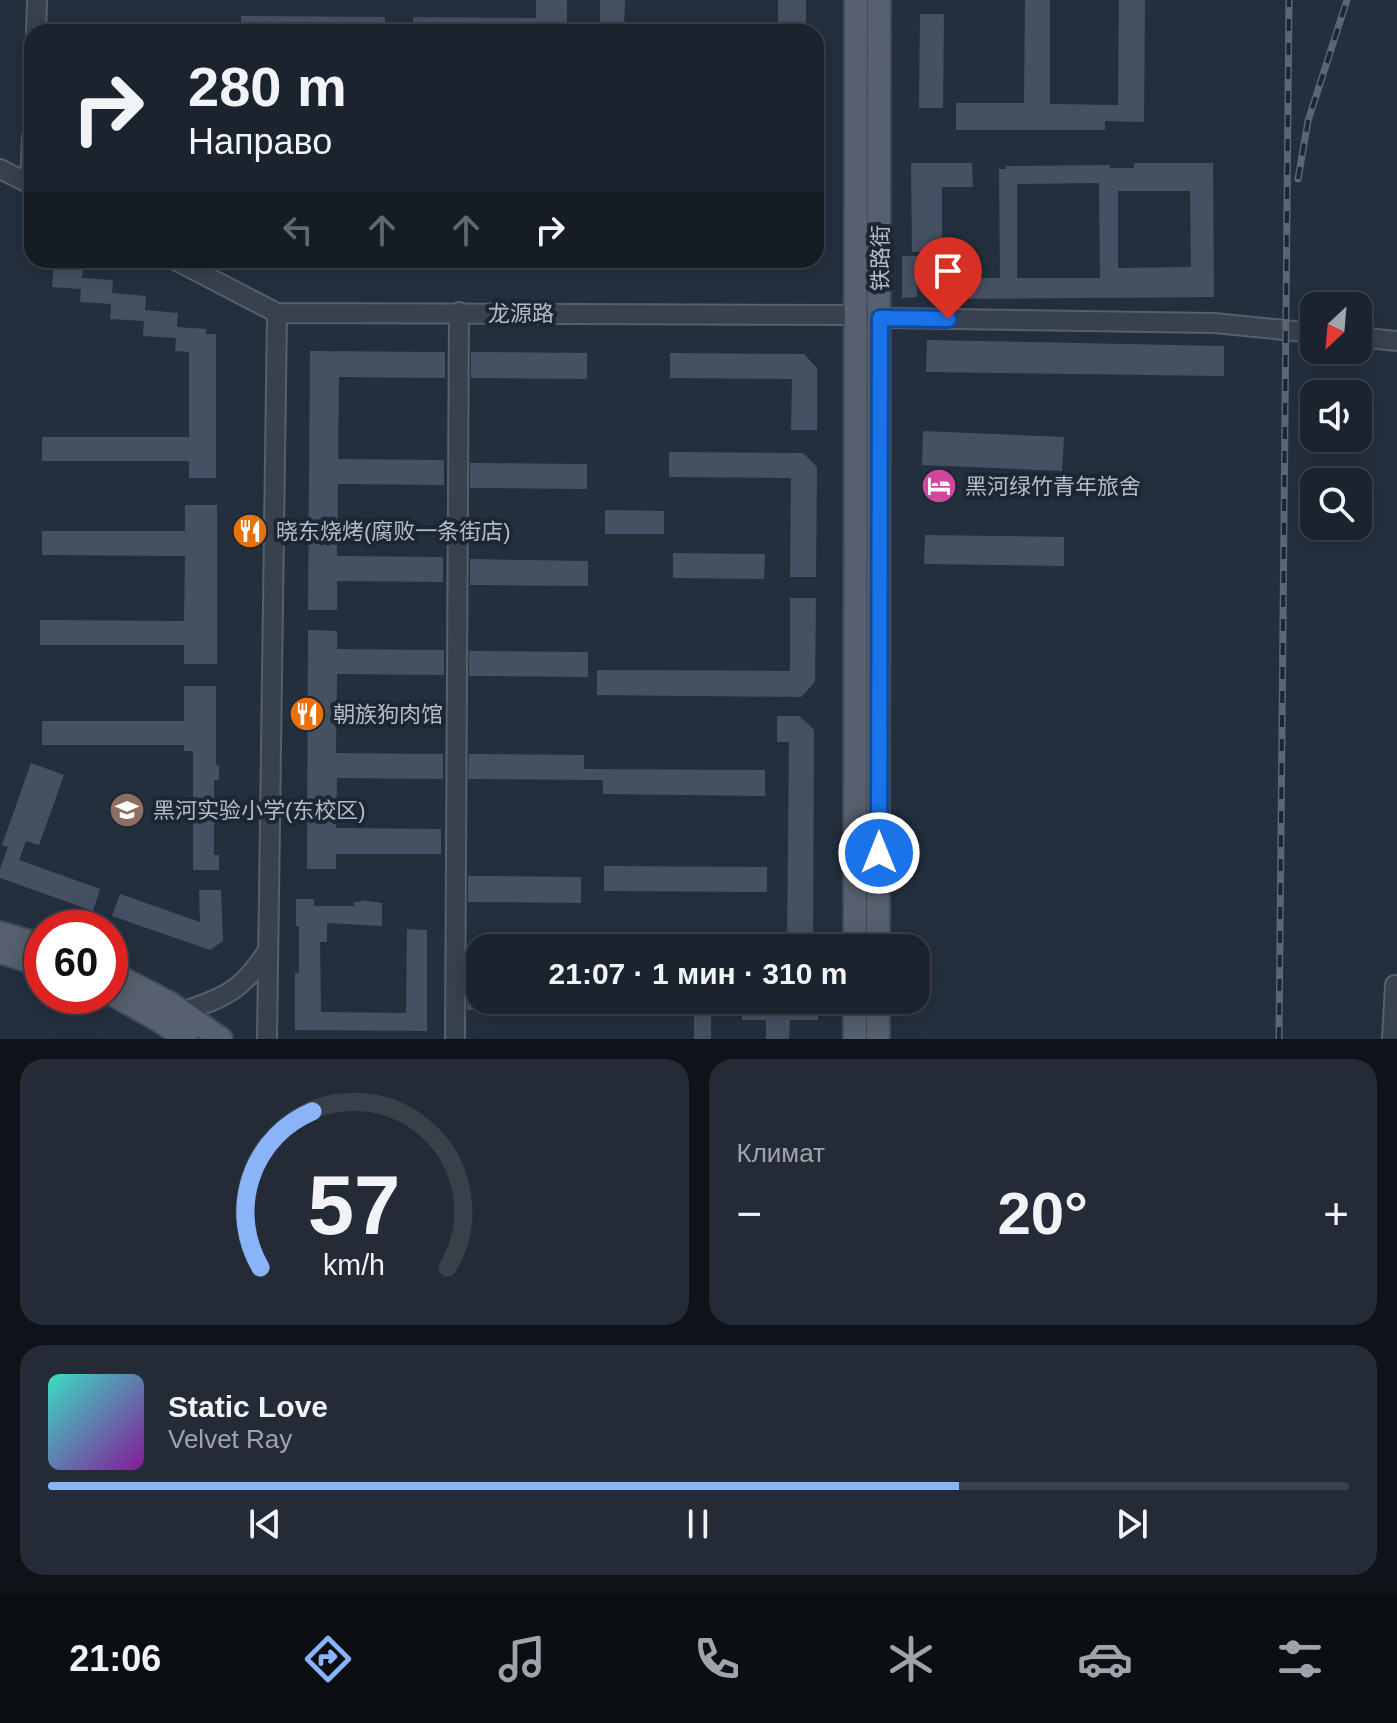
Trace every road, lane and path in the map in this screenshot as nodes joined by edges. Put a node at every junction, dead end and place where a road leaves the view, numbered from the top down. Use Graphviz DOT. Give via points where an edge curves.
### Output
graph roads {
  1 [pos="37,0"];
  2 [pos="856,0"];
  3 [pos="879,0"];
  4 [pos="36,24"];
  5 [pos="0,169"];
  6 [pos="24,181"];
  7 [pos="190,268"];
  8 [pos="459,312"];
  9 [pos="277,313"];
  10 [pos="855,315"];
  11 [pos="880,318"];
  12 [pos="1300,332"];
  13 [pos="1372,338"];
  14 [pos="1397,341"];
  15 [pos="0,933"];
  16 [pos="855,934"];
  17 [pos="878,934"];
  18 [pos="24,940"];
  19 [pos="269,947"];
  20 [pos="0,952"];
  21 [pos="24,959"];
  22 [pos="128,982"];
  23 [pos="1395,985"];
  24 [pos="128,1003"];
  25 [pos="183,1012"];
  26 [pos="855,1014"];
  27 [pos="878,1014"];
  28 [pos="160,1021"];
  29 [pos="186,1039"];
  30 [pos="221,1039"];
  31 [pos="267,1039"];
  32 [pos="455,1039"];
  33 [pos="855,1039"];
  34 [pos="878,1039"];
  35 [pos="1392,1039"];
  1 -- 4 [label="street"];
  2 -- 10 [label="main road, 铁路街"];
  3 -- 11 [label="main road, 铁路街"];
  5 -- 6 [label="street"];
  7 -- 9 [label="street, 龙源路"];
  8 -- 9 [label="street, 龙源路"];
  8 -- 10 [label="street, 龙源路"];
  8 -- 32 [label="street"];
  9 -- 19 [label="street"];
  10 -- 11 [label="street, 龙源路"];
  10 -- 16 [label="main road, 铁路街"];
  11 -- 12 [label="street, 龙源路" via="1214,323"];
  11 -- 17 [label="main road, 铁路街"];
  13 -- 14 [label="street"];
  15 -- 18 [label="main road"];
  19 -- 25 [label="street" via="238,989"];
  19 -- 31 [label="street"];
  20 -- 21 [label="main road"];
  22 -- 25 [label="main road"];
  23 -- 35 [label="street"];
  24 -- 28 [label="main road"];
  25 -- 28 [label="street"];
  25 -- 30 [label="main road"];
  26 -- 33 [label="main road"];
  27 -- 34 [label="main road"];
  28 -- 29 [label="main road"];
}
